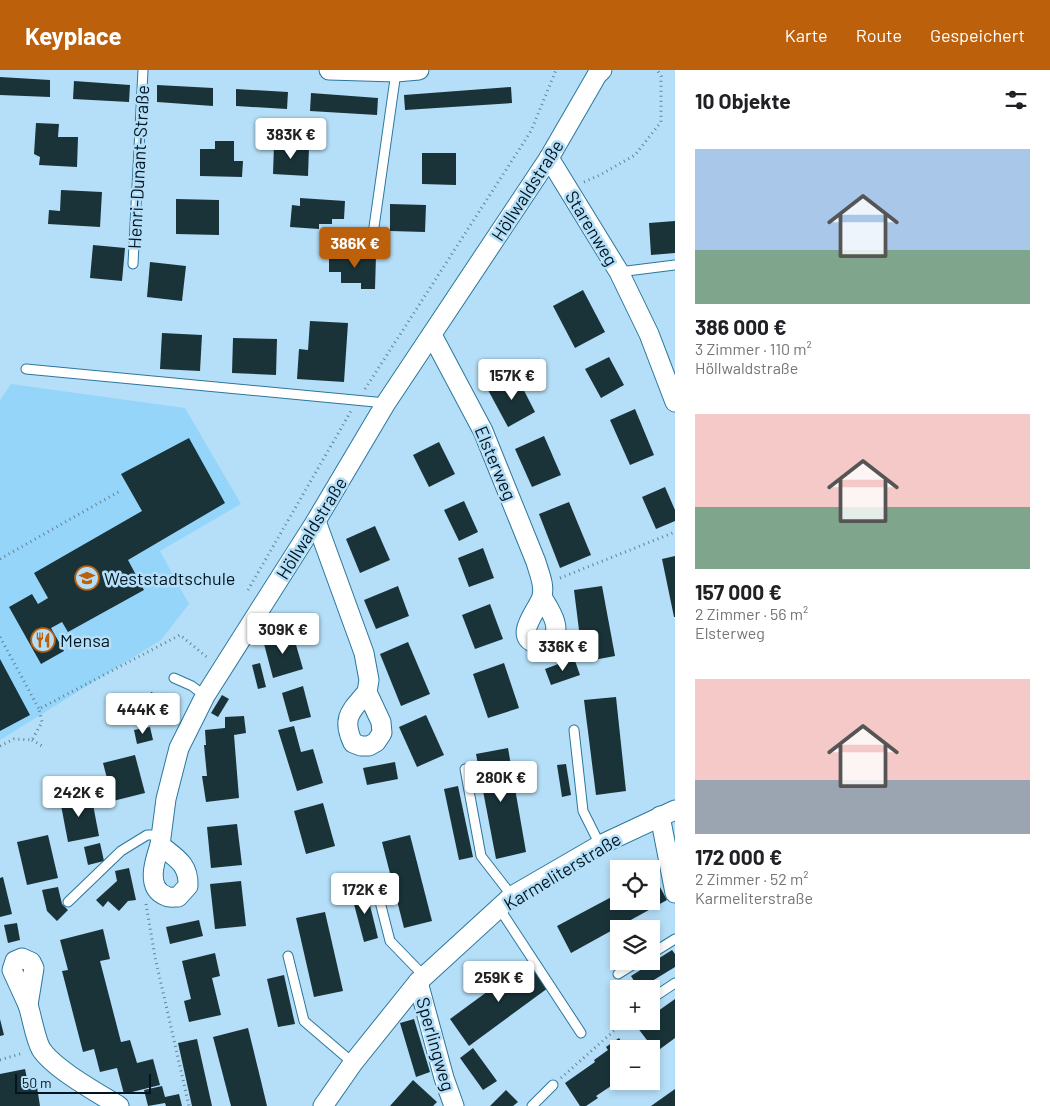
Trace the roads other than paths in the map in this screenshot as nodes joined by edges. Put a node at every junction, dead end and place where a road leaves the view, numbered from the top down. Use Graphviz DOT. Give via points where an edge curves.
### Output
graph roads {
  1 [pos="143,70"];
  2 [pos="329,70"];
  3 [pos="419,70"];
  4 [pos="396,72"];
  5 [pos="595,72"];
  6 [pos="549,158"];
  7 [pos="374,227"];
  8 [pos="133,264"];
  9 [pos="675,265"];
  10 [pos="619,272"];
  11 [pos="432,335"];
  12 [pos="26,370"];
  13 [pos="675,402"];
  14 [pos="386,403"];
  15 [pos="316,521"];
  16 [pos="542,591"];
  17 [pos="174,678"];
  18 [pos="367,692"];
  19 [pos="205,696"];
  20 [pos="574,730"];
  21 [pos="465,769"];
  22 [pos="668,813"];
  23 [pos="161,840"];
  24 [pos="600,845"];
  25 [pos="376,886"];
  26 [pos="675,893"];
  27 [pos="68,902"];
  28 [pos="505,902"];
  29 [pos="675,939"];
  30 [pos="660,948"];
  31 [pos="288,956"];
  32 [pos="624,970"];
  33 [pos="618,974"];
  34 [pos="421,979"];
  35 [pos="675,983"];
  36 [pos="660,993"];
  37 [pos="28,1005"];
  38 [pos="581,1033"];
  39 [pos="353,1062"];
  40 [pos="553,1085"];
  41 [pos="119,1106"];
  42 [pos="323,1106"];
  43 [pos="454,1106"];
  44 [pos="532,1106"];
  1 -- 8 [label="lane, Henri-Dunant-Straße"];
  2 -- 4 [label="street"];
  3 -- 4 [label="street"];
  4 -- 7 [label="lane"];
  5 -- 6 [label="street, Höllwaldstraße"];
  6 -- 10 [label="street, Starenweg"];
  6 -- 11 [label="street, Höllwaldstraße"];
  9 -- 10 [label="lane, Starenweg"];
  10 -- 13 [label="street, Starenweg" via="666,367"];
  11 -- 14 [label="street, Höllwaldstraße"];
  11 -- 16 [label="street, Elsterweg" via="483,431 523,529"];
  12 -- 14 [label="lane"];
  14 -- 15 [label="street, Höllwaldstraße"];
  15 -- 18 [label="street" via="364,653"];
  15 -- 19 [label="street, Höllwaldstraße"];
  17 -- 19 [label="lane"];
  19 -- 23 [label="street, Höllwaldstraße" via="179,748 166,799"];
  20 -- 24 [label="lane" via="583,811"];
  21 -- 28 [label="lane" via="481,856"];
  22 -- 24 [label="street, Karmeliterstraße"];
  22 -- 26 [label="street"];
  23 -- 27 [label="lane" via="147,835 122,851"];
  24 -- 28 [label="street, Karmeliterstraße"];
  25 -- 34 [label="lane" via="390,941"];
  28 -- 34 [label="street, Karmeliterstraße"];
  28 -- 38 [label="lane"];
  29 -- 30 [label="lane"];
  31 -- 39 [label="lane" via="304,1021"];
  32 -- 33 [label="lane"];
  34 -- 39 [label="street, Karmeliterstraße"];
  34 -- 43 [label="street, Sperlingweg" via="444,1078"];
  35 -- 36 [label="lane"];
  37 -- 41 [label="street" via="41,1048 47,1056 74,1078"];
  39 -- 42 [label="street, Karmeliterstraße"];
  40 -- 44 [label="lane"];
}
